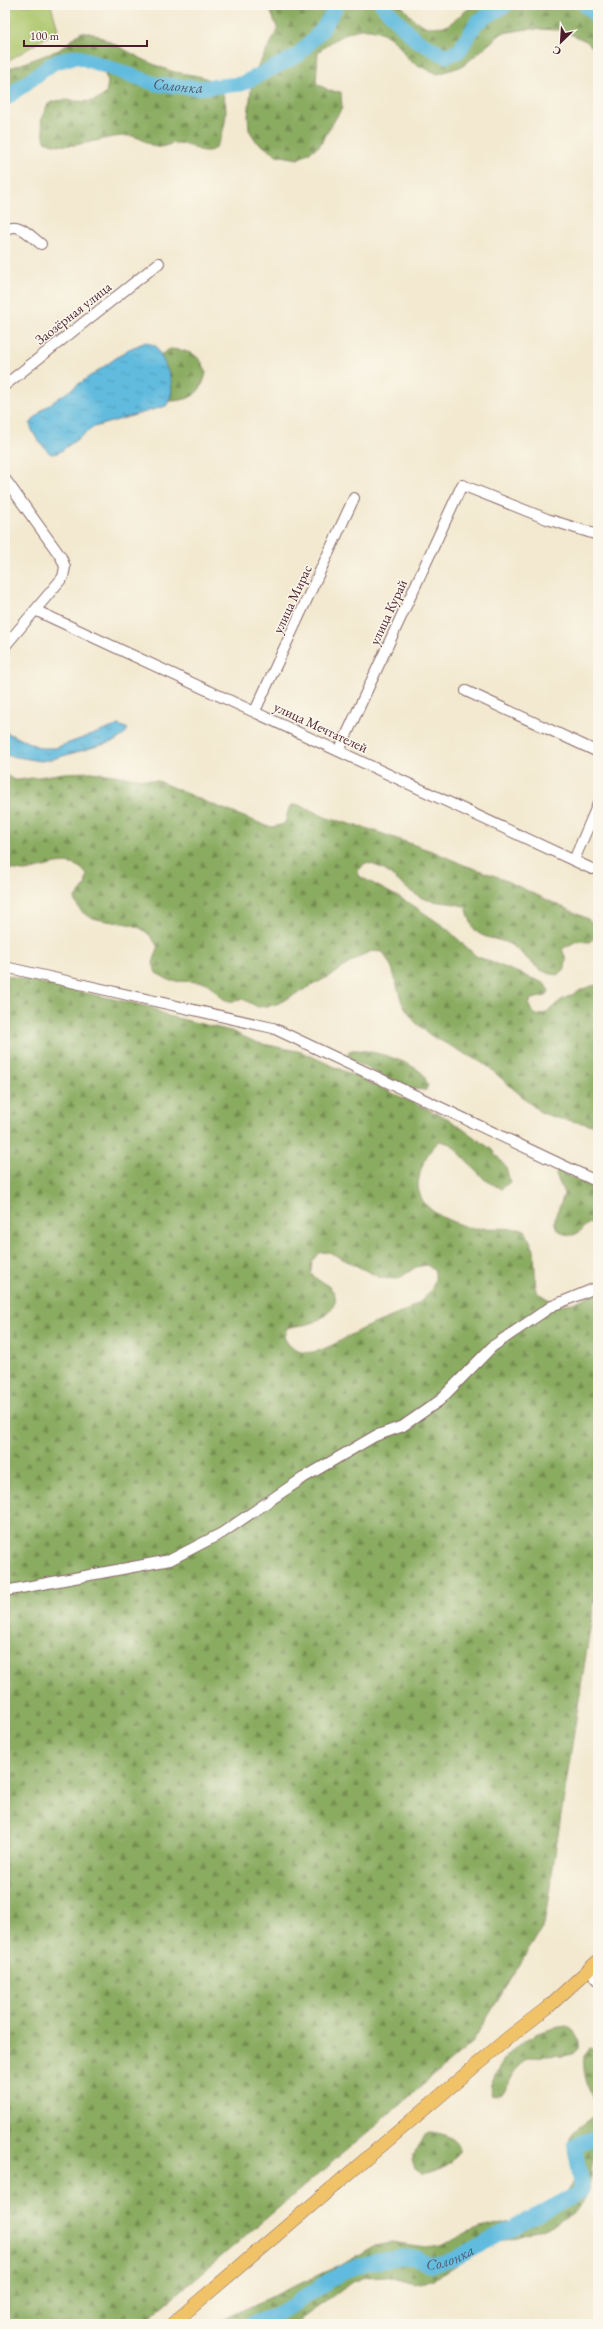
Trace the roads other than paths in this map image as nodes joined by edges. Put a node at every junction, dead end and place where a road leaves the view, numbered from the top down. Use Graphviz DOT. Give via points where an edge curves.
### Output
graph roads {
  1 [pos="5,230"];
  2 [pos="41,244"];
  3 [pos="159,263"];
  4 [pos="5,385"];
  5 [pos="5,479"];
  6 [pos="354,498"];
  7 [pos="598,535"];
  8 [pos="37,611"];
  9 [pos="5,646"];
  10 [pos="466,691"];
  11 [pos="255,711"];
  12 [pos="339,751"];
  13 [pos="598,752"];
  14 [pos="598,804"];
  15 [pos="574,860"];
  16 [pos="592,869"];
  17 [pos="5,967"];
  18 [pos="598,1182"];
  19 [pos="598,1287"];
  20 [pos="5,1591"];
  21 [pos="595,1970"];
  22 [pos="172,2324"];
  1 -- 2 [label="street" via="18,226"];
  3 -- 4 [label="street, Заозёрная улица"];
  5 -- 8 [label="street" via="64,562 66,571 63,577"];
  6 -- 11 [label="street, улица Мирас"];
  7 -- 12 [label="street, улица Курай" via="547,519 462,485"];
  8 -- 9 [label="street"];
  8 -- 11 [label="street, улица Мечтателей"];
  10 -- 13 [label="street"];
  11 -- 12 [label="street, улица Мечтателей"];
  12 -- 15 [label="street, улица Мечтателей"];
  14 -- 15 [label="street"];
  15 -- 16 [label="street, улица Мечтателей"];
  17 -- 18 [label="street" via="273,1028"];
  19 -- 20 [label="street" via="552,1306 493,1346 439,1401 403,1426 375,1436 303,1478 222,1533 170,1560"];
  21 -- 22 [label="main road" via="508,2038"];
}
